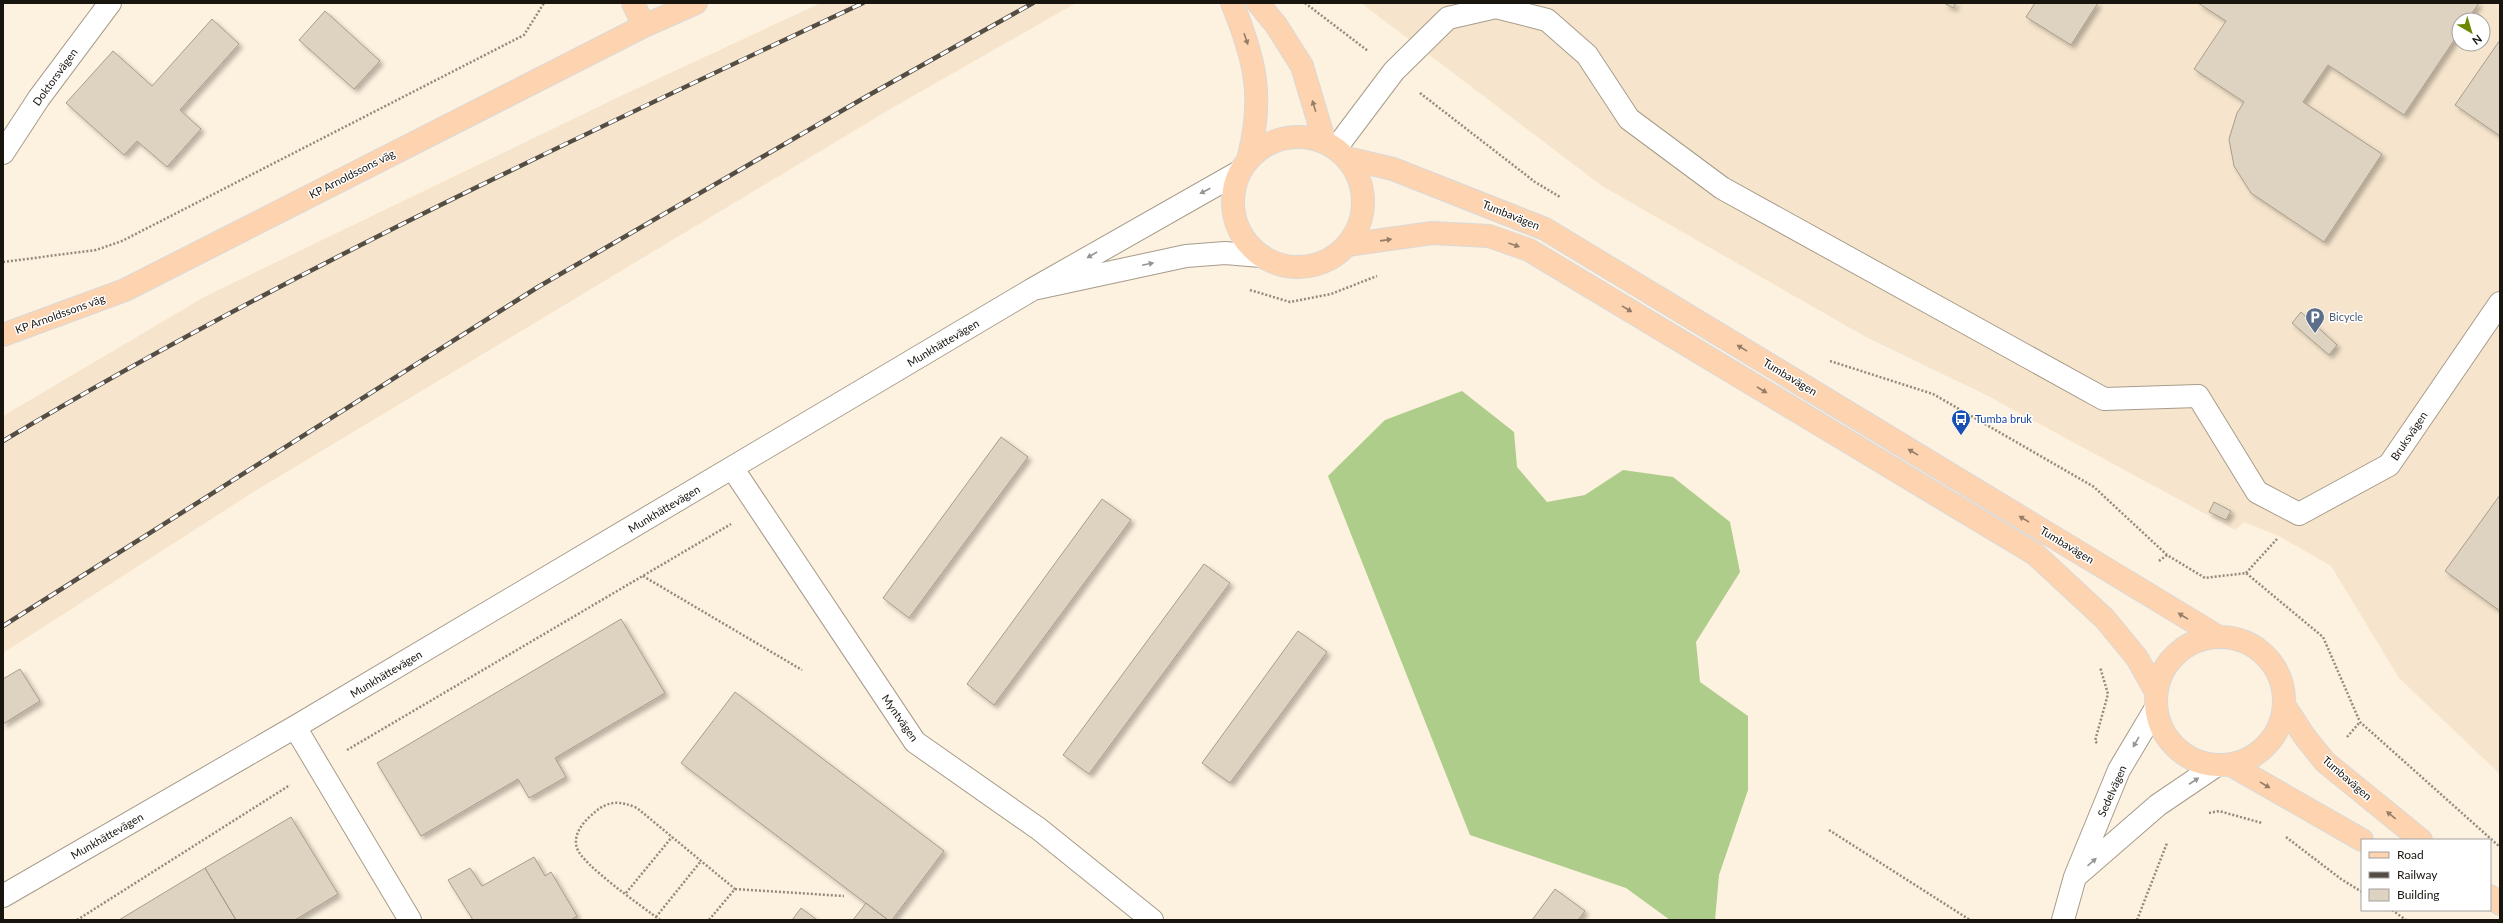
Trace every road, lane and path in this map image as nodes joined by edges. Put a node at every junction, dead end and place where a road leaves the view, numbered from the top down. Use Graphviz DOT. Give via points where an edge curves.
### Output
graph roads {
  1 [pos="110,3"];
  2 [pos="544,3"];
  3 [pos="633,3"];
  4 [pos="696,3"];
  5 [pos="1232,3"];
  6 [pos="1258,3"];
  7 [pos="1305,3"];
  8 [pos="644,26"];
  9 [pos="1394,72"];
  10 [pos="1336,150"];
  11 [pos="3,153"];
  12 [pos="1244,164"];
  13 [pos="1562,199"];
  14 [pos="1348,245"];
  15 [pos="1261,256"];
  16 [pos="3,262"];
  17 [pos="1033,289"];
  18 [pos="2500,304"];
  19 [pos="3,335"];
  20 [pos="1823,359"];
  21 [pos="733,468"];
  22 [pos="2279,536"];
  23 [pos="2246,573"];
  24 [pos="642,576"];
  25 [pos="2216,636"];
  26 [pos="2099,665"];
  27 [pos="802,670"];
  28 [pos="2156,700"];
  29 [pos="2284,705"];
  30 [pos="295,727"];
  31 [pos="2224,765"];
  32 [pos="2119,770"];
  33 [pos="2158,805"];
  34 [pos="2204,814"];
  35 [pos="2264,823"];
  36 [pos="1829,830"];
  37 [pos="2282,834"];
  38 [pos="672,837"];
  39 [pos="2361,839"];
  40 [pos="2421,839"];
  41 [pos="2500,846"];
  42 [pos="701,861"];
  43 [pos="2075,877"];
  44 [pos="735,889"];
  45 [pos="2361,891"];
  46 [pos="626,893"];
  47 [pos="3,896"];
  48 [pos="844,896"];
  49 [pos="2491,897"];
  50 [pos="2500,904"];
  51 [pos="2491,910"];
  52 [pos="2393,911"];
  53 [pos="2500,915"];
  54 [pos="656,917"];
  55 [pos="410,920"];
  56 [pos="660,920"];
  57 [pos="709,920"];
  58 [pos="1152,920"];
  59 [pos="1970,920"];
  60 [pos="2063,920"];
  61 [pos="2137,920"];
  62 [pos="2406,920"];
  1 -- 11 [label="street, Doktorsvägen" via="39,98"];
  2 -- 16 [label="path" via="524,35 122,241 96,250"];
  3 -- 8 [label="main road"];
  4 -- 8 [label="main road, KP Arnoldssons väg"];
  5 -- 12 [label="main road, one-way" via="1247,40 1257,84 1255,130"];
  10 -- 6 [label="main road, one-way" via="1302,66 1276,25"];
  7 -- 9 [label="path"];
  8 -- 19 [label="main road, KP Arnoldssons väg" via="125,290"];
  9 -- 10 [label="street"];
  9 -- 13 [label="path" via="1439,110 1455,119 1535,182"];
  9 -- 18 [label="street, Bruksvägen" via="1448,18 1496,7 1546,20 1587,55 1629,119 1722,188 2104,399 2198,396 2257,492 2299,514 2389,465"];
  10 -- 12 [label="main road" via="1303,137 1283,140"];
  10 -- 14 [label="main road" via="1360,183 1363,197 1361,219"];
  25 -- 10 [label="main road, Tumbavägen, one-way" via="1545,229 1393,169"];
  12 -- 15 [label="main road" via="1232,200 1235,223 1246,243"];
  12 -- 17 [label="street, Munkhättevägen, one-way"];
  14 -- 15 [label="main road" via="1322,263 1309,267 1286,267"];
  14 -- 28 [label="main road, one-way" via="1432,233 1489,236 1529,250 2035,554 2105,620 2137,658"];
  17 -- 15 [label="street, Munkhättevägen, one-way" via="1186,256 1225,253"];
  17 -- 21 [label="street, Munkhättevägen"];
  20 -- 23 [label="path" via="1933,394 2094,487 2167,555 2205,578"];
  21 -- 30 [label="street, Munkhättevägen"];
  21 -- 58 [label="street, Myntvägen" via="915,742 1039,829"];
  22 -- 23 [label="path"];
  23 -- 41 [label="path" via="2323,637 2360,722"];
  24 -- 27 [label="path"];
  25 -- 28 [label="main road" via="2194,642 2175,655 2163,670"];
  25 -- 29 [label="main road" via="2239,639 2253,646 2270,660 2284,691"];
  26 -- 32 [label="path" via="2108,694 2095,741"];
  28 -- 31 [label="main road" via="2162,729 2178,751 2195,761"];
  28 -- 32 [label="street, Sedelvägen, one-way"];
  29 -- 31 [label="main road" via="2279,727 2270,742 2249,758"];
  40 -- 29 [label="main road, Tumbavägen, one-way" via="2326,762"];
  30 -- 47 [label="street, Munkhättevägen"];
  30 -- 55 [label="street"];
  33 -- 31 [label="street, one-way"];
  31 -- 39 [label="main road, one-way"];
  32 -- 43 [label="street, Sedelvägen"];
  43 -- 33 [label="street, one-way"];
  33 -- 61 [label="path" via="2175,820"];
  34 -- 35 [label="path" via="2219,811"];
  36 -- 59 [label="path"];
  37 -- 45 [label="path"];
  38 -- 42 [label="path"];
  38 -- 46 [label="path"];
  38 -- 46 [label="path" via="637,808 624,802 611,802 595,811 583,823 577,834 576,847 581,856"];
  42 -- 44 [label="path"];
  42 -- 54 [label="path"];
  43 -- 60 [label="street, Sedelvägen"];
  44 -- 48 [label="path"];
  44 -- 57 [label="path"];
  46 -- 54 [label="path"];
  49 -- 50 [label="main road"];
  51 -- 53 [label="main road"];
  52 -- 62 [label="path"];
  54 -- 56 [label="path"];
}
